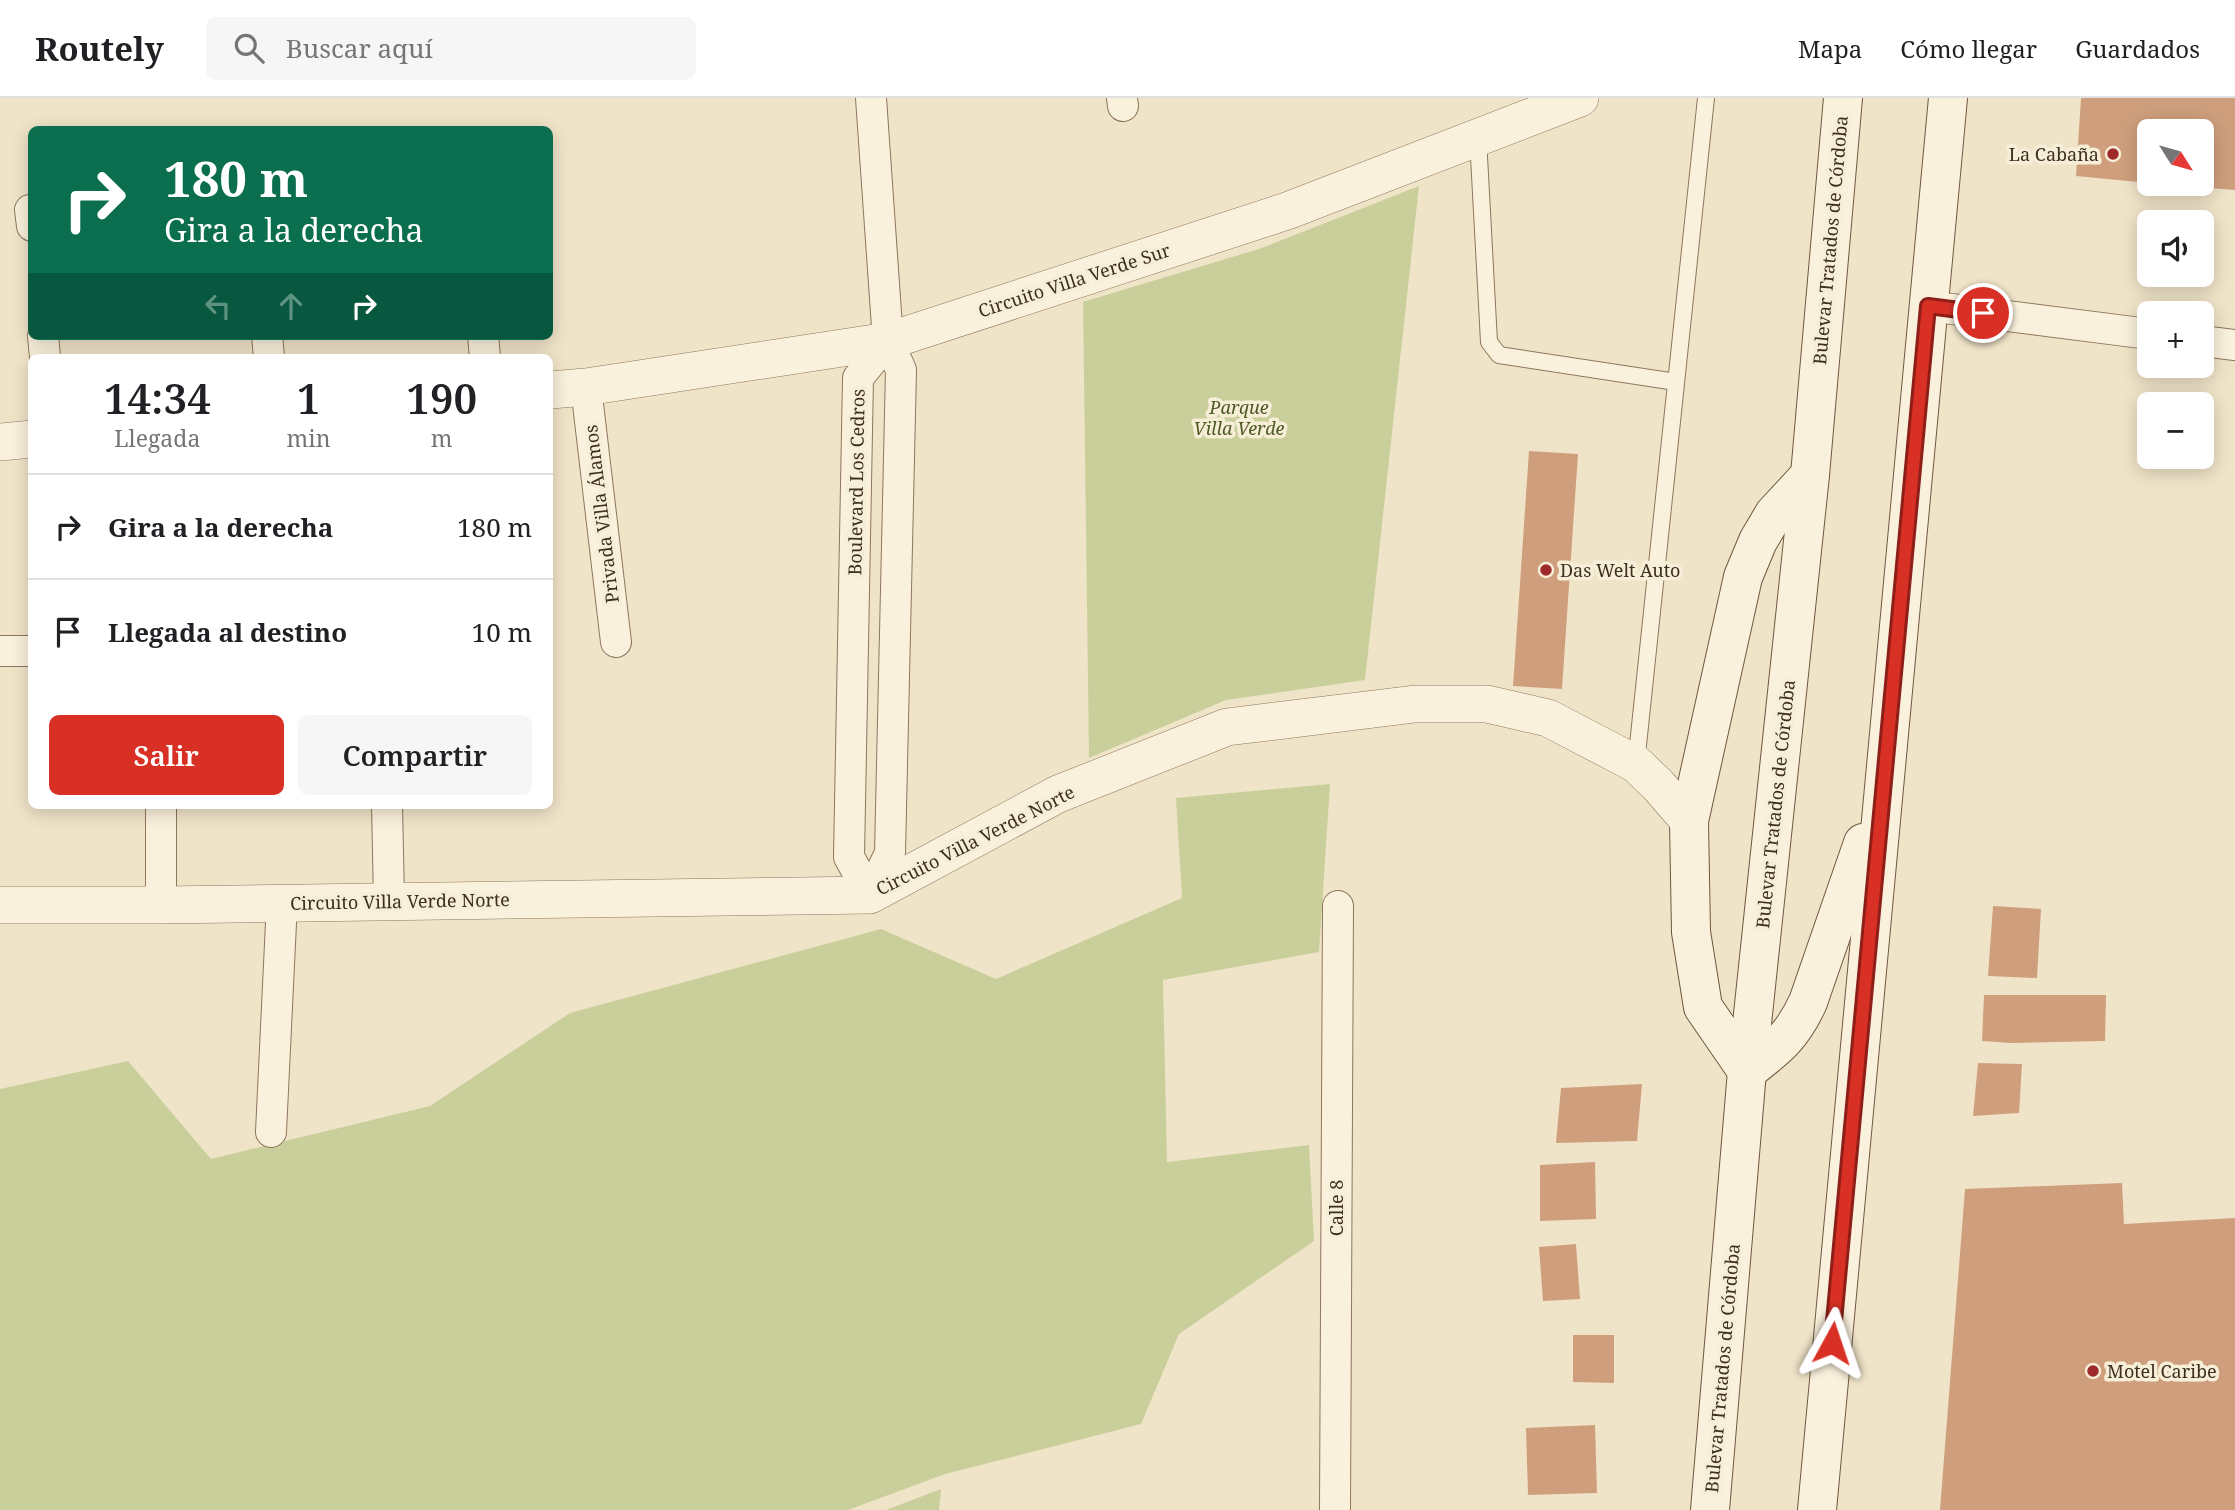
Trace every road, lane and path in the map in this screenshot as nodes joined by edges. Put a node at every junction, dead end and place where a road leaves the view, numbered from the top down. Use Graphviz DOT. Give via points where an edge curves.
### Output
graph roads {
  1 [pos="871,98"];
  2 [pos="1580,98"];
  3 [pos="1706,98"];
  4 [pos="1843,98"];
  5 [pos="1948,98"];
  6 [pos="1478,138"];
  7 [pos="1928,306"];
  8 [pos="2137,332"];
  9 [pos="888,341"];
  10 [pos="2214,342"];
  11 [pos="2235,345"];
  12 [pos="1676,382"];
  13 [pos="586,387"];
  14 [pos="553,390"];
  15 [pos="28,439"];
  16 [pos="0,442"];
  17 [pos="1810,475"];
  18 [pos="616,642"];
  19 [pos="0,651"];
  20 [pos="28,651"];
  21 [pos="1636,764"];
  22 [pos="1882,787"];
  23 [pos="161,809"];
  24 [pos="387,809"];
  25 [pos="1689,821"];
  26 [pos="870,895"];
  27 [pos="389,901"];
  28 [pos="282,902"];
  29 [pos="0,905"];
  30 [pos="162,905"];
  31 [pos="1338,906"];
  32 [pos="1747,1071"];
  33 [pos="271,1132"];
  34 [pos="1335,1510"];
  35 [pos="1710,1510"];
  36 [pos="1817,1510"];
  1 -- 9 [label="street"];
  2 -- 6 [label="street, Circuito Villa Verde Sur"];
  3 -- 12 [label="lane"];
  4 -- 17 [label="main road, Bulevar Tratados de Córdoba"];
  5 -- 7 [label="main road"];
  6 -- 9 [label="street, Circuito Villa Verde Sur" via="1287,211"];
  6 -- 12 [label="lane" via="1489,342 1499,355"];
  7 -- 8 [label="street"];
  7 -- 22 [label="main road"];
  9 -- 13 [label="street, Circuito Villa Verde Sur"];
  9 -- 26 [label="street" via="901,370 890,853"];
  9 -- 26 [label="street, Boulevard Los Cedros" via="858,378 849,857"];
  10 -- 11 [label="street"];
  12 -- 21 [label="lane"];
  13 -- 14 [label="street, Circuito Villa Verde Sur"];
  13 -- 18 [label="street, Privada Villa Álamos"];
  15 -- 16 [label="street"];
  17 -- 25 [label="main road" via="1774,514 1743,577"];
  17 -- 32 [label="main road, Bulevar Tratados de Córdoba"];
  19 -- 20 [label="street"];
  21 -- 25 [label="street, Circuito Villa Verde Norte"];
  21 -- 26 [label="street, Circuito Villa Verde Norte" via="1548,718 1487,704 1415,704 1227,727 1058,794"];
  22 -- 32 [label="main road" via="1797,1027"];
  22 -- 36 [label="main road"];
  23 -- 30 [label="street"];
  24 -- 27 [label="street"];
  25 -- 32 [label="main road" via="1691,932 1703,1007"];
  26 -- 27 [label="street, Circuito Villa Verde Norte"];
  27 -- 28 [label="street, Circuito Villa Verde Norte"];
  28 -- 30 [label="street, Circuito Villa Verde Norte"];
  28 -- 33 [label="street"];
  29 -- 30 [label="street, Circuito Villa Verde Norte"];
  31 -- 34 [label="street, Calle 8"];
  32 -- 35 [label="main road, Bulevar Tratados de Córdoba"];
}
